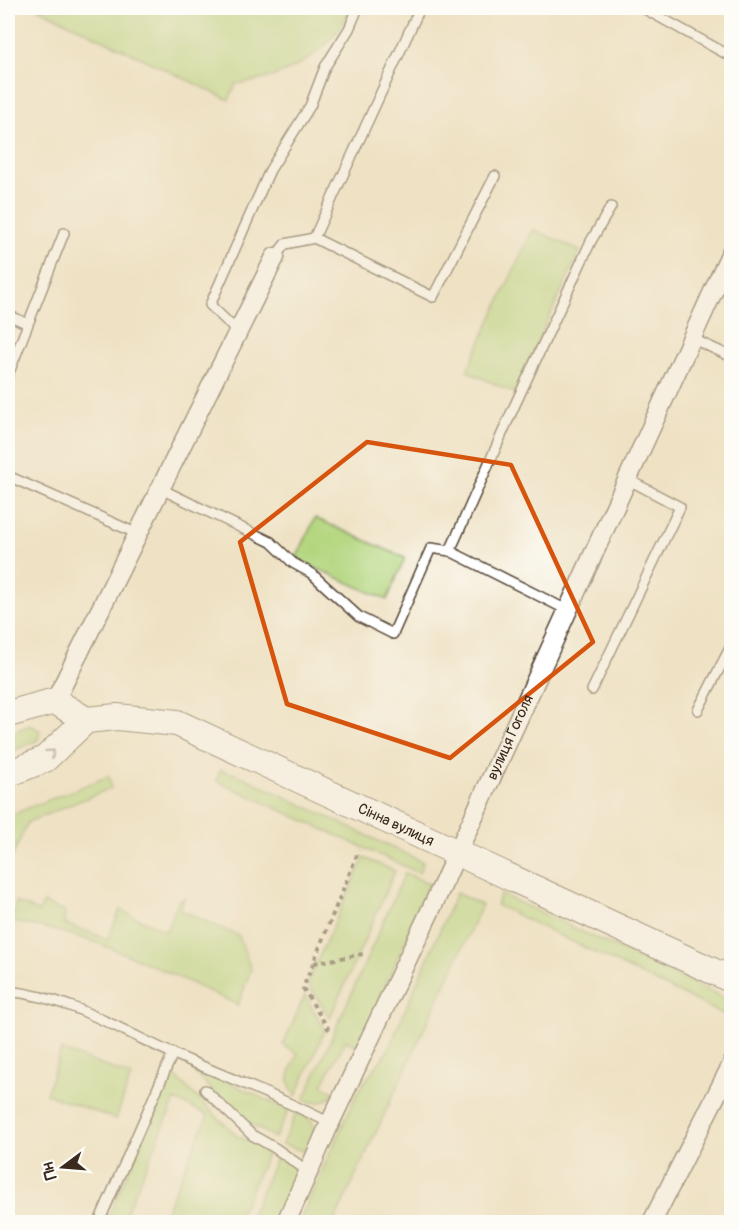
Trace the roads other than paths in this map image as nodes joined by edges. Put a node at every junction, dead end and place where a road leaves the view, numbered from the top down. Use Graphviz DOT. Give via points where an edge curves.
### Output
graph roads {
  1 [pos="358,8"];
  2 [pos="420,8"];
  3 [pos="643,8"];
  4 [pos="732,57"];
  5 [pos="495,176"];
  6 [pos="610,207"];
  7 [pos="64,233"];
  8 [pos="314,238"];
  9 [pos="732,250"];
  10 [pos="275,257"];
  11 [pos="8,315"];
  12 [pos="28,324"];
  13 [pos="238,333"];
  14 [pos="691,339"];
  15 [pos="732,357"];
  16 [pos="8,375"];
  17 [pos="8,476"];
  18 [pos="627,479"];
  19 [pos="161,489"];
  20 [pos="138,534"];
  21 [pos="450,551"];
  22 [pos="567,610"];
  23 [pos="732,644"];
  24 [pos="592,690"];
  25 [pos="55,701"];
  26 [pos="698,710"];
  27 [pos="8,714"];
  28 [pos="86,720"];
  29 [pos="8,774"];
  30 [pos="457,853"];
  31 [pos="732,980"];
  32 [pos="8,991"];
  33 [pos="173,1053"];
  34 [pos="732,1064"];
  35 [pos="205,1090"];
  36 [pos="330,1123"];
  37 [pos="309,1172"];
  38 [pos="99,1222"];
  39 [pos="286,1222"];
  40 [pos="652,1222"];
  1 -- 13 [label="lane" via="325,67 310,106 270,170 210,305"];
  2 -- 8 [label="lane"];
  3 -- 4 [label="lane"];
  5 -- 8 [label="lane" via="433,297"];
  6 -- 21 [label="lane" via="547,335"];
  7 -- 12 [label="lane"];
  8 -- 10 [label="lane" via="285,244"];
  9 -- 14 [label="street, вулиця Гоголя"];
  10 -- 13 [label="street"];
  11 -- 12 [label="lane"];
  12 -- 16 [label="lane"];
  13 -- 19 [label="street"];
  14 -- 15 [label="lane"];
  14 -- 18 [label="street, вулиця Гоголя"];
  17 -- 20 [label="lane"];
  18 -- 22 [label="street, вулиця Гоголя"];
  18 -- 24 [label="lane" via="680,507"];
  19 -- 20 [label="street"];
  19 -- 21 [label="lane" via="271,542 359,617 393,634 431,548"];
  20 -- 25 [label="street"];
  21 -- 22 [label="lane"];
  22 -- 30 [label="street, вулиця Гоголя"];
  23 -- 26 [label="lane"];
  25 -- 27 [label="main road"];
  25 -- 28 [label="main road"];
  29 -- 28 [label="main road, one-way" via="45,759"];
  28 -- 30 [label="main road, Сінна вулиця" via="117,717 177,723"];
  30 -- 31 [label="main road, Сінна вулиця"];
  30 -- 36 [label="street, вулиця Гоголя"];
  32 -- 33 [label="lane" via="41,996 105,1019"];
  33 -- 36 [label="lane"];
  33 -- 38 [label="lane"];
  34 -- 40 [label="street"];
  35 -- 37 [label="lane" via="252,1135"];
  36 -- 37 [label="street, вулиця Гоголя"];
  37 -- 39 [label="street, вулиця Гоголя"];
}
